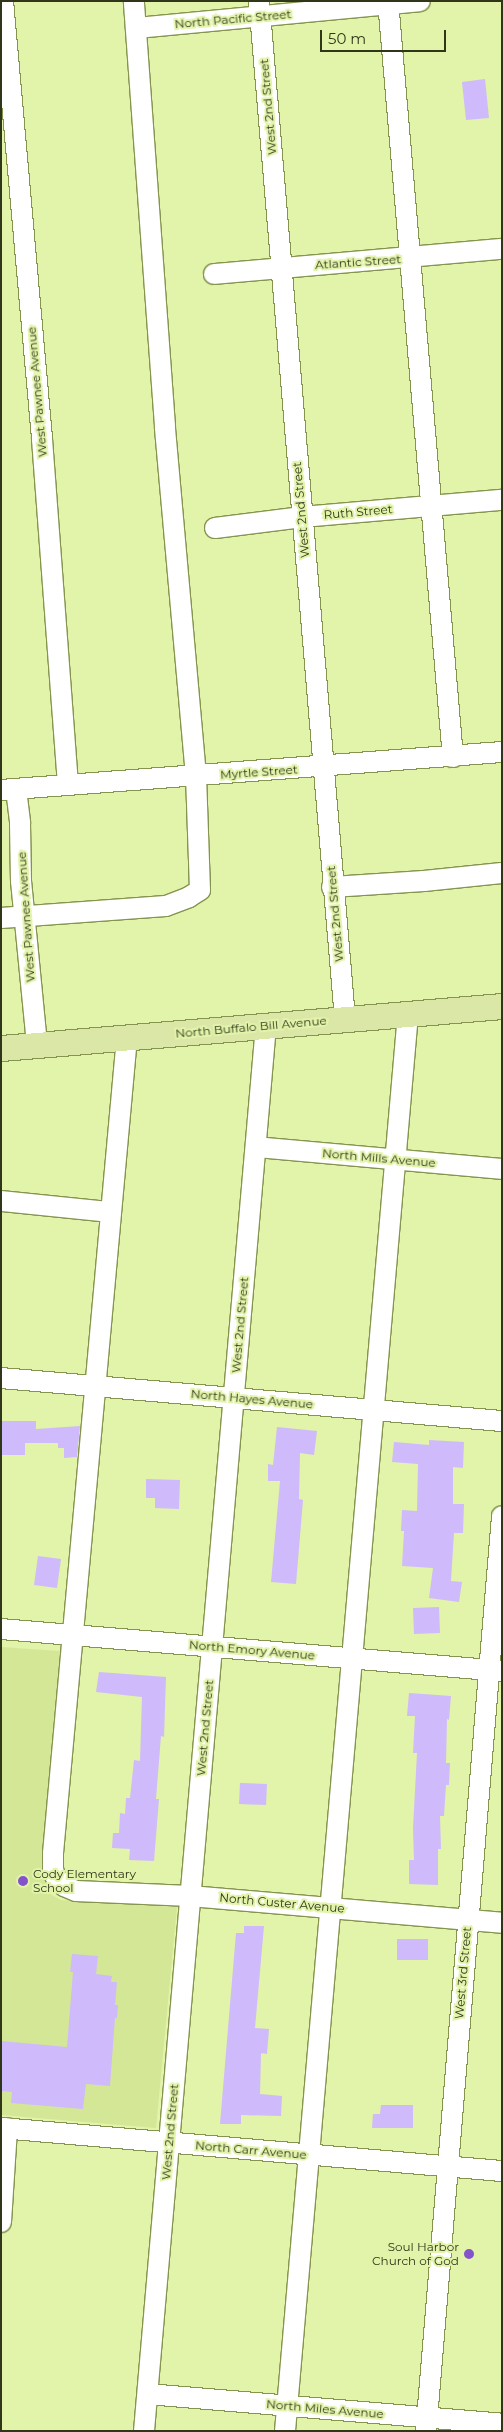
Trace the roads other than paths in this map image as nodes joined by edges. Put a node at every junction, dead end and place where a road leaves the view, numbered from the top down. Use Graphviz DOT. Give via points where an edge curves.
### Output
graph roads {
  1 [pos="3,1"];
  2 [pos="134,1"];
  3 [pos="420,1"];
  4 [pos="388,3"];
  5 [pos="260,9"];
  6 [pos="136,28"];
  7 [pos="502,249"];
  8 [pos="409,258"];
  9 [pos="281,268"];
  10 [pos="214,274"];
  11 [pos="502,500"];
  12 [pos="431,506"];
  13 [pos="302,517"];
  14 [pos="215,528"];
  15 [pos="502,752"];
  16 [pos="453,757"];
  17 [pos="322,767"];
  18 [pos="196,776"];
  19 [pos="68,784"];
  20 [pos="9,789"];
  21 [pos="502,873"];
  22 [pos="332,887"];
  23 [pos="24,917"];
  24 [pos="1,918"];
  25 [pos="502,1006"];
  26 [pos="408,1014"];
  27 [pos="345,1019"];
  28 [pos="266,1026"];
  29 [pos="127,1037"];
  30 [pos="37,1045"];
  31 [pos="1,1048"];
  32 [pos="256,1147"];
  33 [pos="395,1159"];
  34 [pos="502,1168"];
  35 [pos="1,1201"];
  36 [pos="110,1212"];
  37 [pos="1,1378"];
  38 [pos="97,1386"];
  39 [pos="234,1398"];
  40 [pos="374,1410"];
  41 [pos="502,1421"];
  42 [pos="502,1516"];
  43 [pos="1,1629"];
  44 [pos="73,1635"];
  45 [pos="212,1646"];
  46 [pos="352,1658"];
  47 [pos="495,1670"];
  48 [pos="190,1896"];
  49 [pos="330,1907"];
  50 [pos="468,1920"];
  51 [pos="502,1923"];
  52 [pos="4,2128"];
  53 [pos="170,2142"];
  54 [pos="308,2155"];
  55 [pos="447,2166"];
  56 [pos="502,2171"];
  57 [pos="1,2222"];
  58 [pos="148,2394"];
  59 [pos="287,2406"];
  60 [pos="426,2424"];
  61 [pos="502,2424"];
  62 [pos="144,2431"];
  63 [pos="285,2431"];
  1 -- 19 [label="street, West Pawnee Avenue"];
  2 -- 6 [label="street"];
  3 -- 4 [label="street, North Pacific Street"];
  4 -- 5 [label="street, North Pacific Street"];
  4 -- 8 [label="street"];
  5 -- 6 [label="street, North Pacific Street"];
  5 -- 9 [label="street, West 2nd Street"];
  6 -- 18 [label="street" via="165,426"];
  7 -- 8 [label="street, Atlantic Street"];
  8 -- 9 [label="street, Atlantic Street"];
  8 -- 12 [label="street"];
  9 -- 10 [label="street, Atlantic Street"];
  9 -- 13 [label="street, West 2nd Street"];
  11 -- 12 [label="street, Ruth Street"];
  12 -- 13 [label="street, Ruth Street"];
  12 -- 16 [label="street"];
  13 -- 14 [label="street, Ruth Street"];
  13 -- 17 [label="street, West 2nd Street"];
  15 -- 16 [label="street, Myrtle Street"];
  16 -- 17 [label="street, Myrtle Street"];
  17 -- 18 [label="street, Myrtle Street"];
  17 -- 22 [label="street, West 2nd Street"];
  18 -- 19 [label="street, Myrtle Street"];
  18 -- 23 [label="street" via="200,890 166,906"];
  19 -- 20 [label="street, Myrtle Street"];
  20 -- 23 [label="street, West Pawnee Avenue"];
  21 -- 22 [label="street"];
  22 -- 27 [label="street, West 2nd Street"];
  23 -- 24 [label="street"];
  23 -- 30 [label="street, West Pawnee Avenue"];
  25 -- 26 [label="main road, North Buffalo Bill Avenue"];
  26 -- 27 [label="main road, North Buffalo Bill Avenue"];
  26 -- 33 [label="street"];
  27 -- 28 [label="main road, North Buffalo Bill Avenue"];
  28 -- 29 [label="main road, North Buffalo Bill Avenue"];
  28 -- 32 [label="street, West 2nd Street"];
  29 -- 30 [label="main road, North Buffalo Bill Avenue"];
  29 -- 36 [label="street"];
  30 -- 31 [label="main road, North Buffalo Bill Avenue"];
  32 -- 33 [label="street, North Mills Avenue"];
  32 -- 39 [label="street, West 2nd Street"];
  33 -- 34 [label="street, North Mills Avenue"];
  33 -- 40 [label="street"];
  35 -- 36 [label="street"];
  36 -- 38 [label="street"];
  37 -- 38 [label="street, North Hayes Avenue"];
  38 -- 39 [label="street, North Hayes Avenue"];
  38 -- 44 [label="street"];
  39 -- 40 [label="street, North Hayes Avenue"];
  39 -- 45 [label="street, West 2nd Street"];
  40 -- 41 [label="street, North Hayes Avenue"];
  40 -- 46 [label="street"];
  42 -- 47 [label="street, West 3rd Street"];
  43 -- 44 [label="street, North Emory Avenue"];
  44 -- 45 [label="street, North Emory Avenue"];
  44 -- 48 [label="street, North Custer Avenue" via="53,1869 64,1886 76,1891"];
  45 -- 46 [label="street, North Emory Avenue"];
  45 -- 48 [label="street, West 2nd Street"];
  46 -- 47 [label="street, North Emory Avenue"];
  46 -- 49 [label="street"];
  47 -- 50 [label="street, West 3rd Street"];
  48 -- 49 [label="street, North Custer Avenue"];
  48 -- 53 [label="street, West 2nd Street"];
  49 -- 50 [label="street, North Custer Avenue"];
  49 -- 54 [label="street"];
  50 -- 51 [label="street, North Custer Avenue"];
  50 -- 55 [label="street, West 3rd Street"];
  52 -- 53 [label="street, North Carr Avenue"];
  52 -- 57 [label="street"];
  53 -- 54 [label="street, North Carr Avenue"];
  53 -- 58 [label="street, West 2nd Street"];
  54 -- 55 [label="street, North Carr Avenue"];
  54 -- 59 [label="street"];
  55 -- 56 [label="street, North Carr Avenue"];
  55 -- 60 [label="street, West 3rd Street"];
  58 -- 59 [label="street, North Miles Avenue"];
  58 -- 62 [label="street, West 2nd Street"];
  59 -- 60 [label="street, North Miles Avenue"];
  59 -- 63 [label="street"];
  60 -- 61 [label="street, North Miles Avenue"];
}
